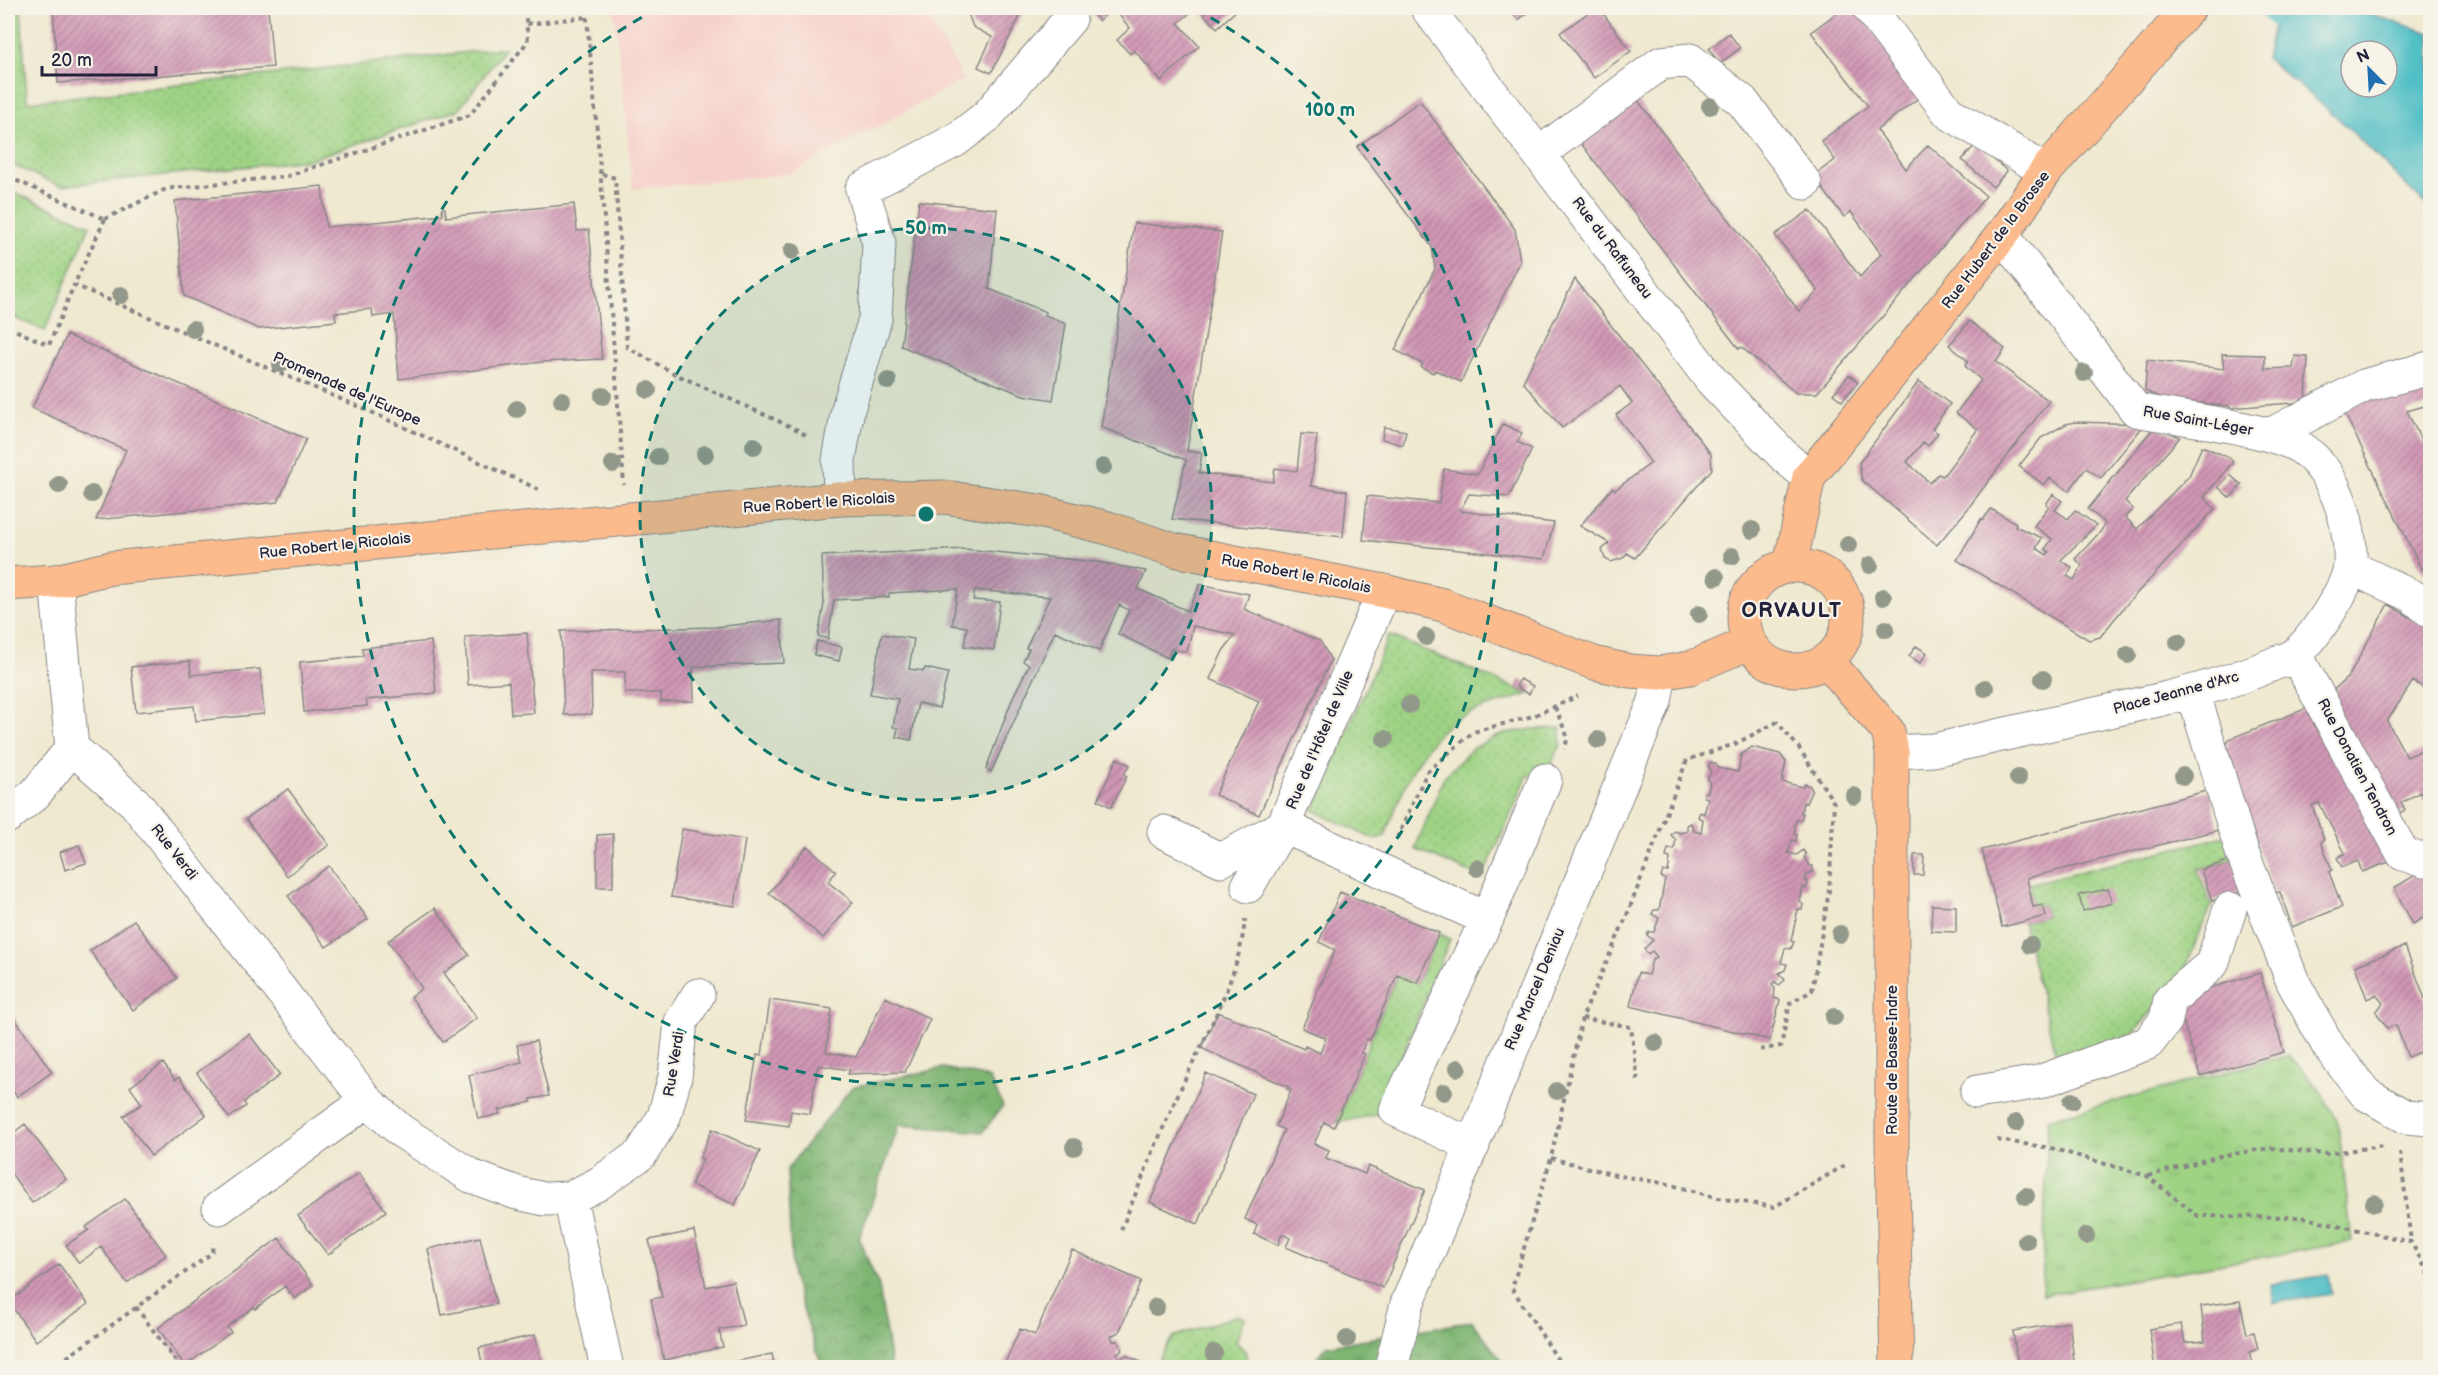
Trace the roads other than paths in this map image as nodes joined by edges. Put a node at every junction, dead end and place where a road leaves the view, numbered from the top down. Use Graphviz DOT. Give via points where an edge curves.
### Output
graph roads {
  1 [pos="1427,8"];
  2 [pos="1869,8"];
  3 [pos="2189,8"];
  4 [pos="1070,19"];
  5 [pos="1540,153"];
  6 [pos="2046,171"];
  7 [pos="1805,183"];
  8 [pos="2002,235"];
  9 [pos="2430,368"];
  10 [pos="2270,435"];
  11 [pos="1809,477"];
  12 [pos="840,499"];
  13 [pos="1790,565"];
  14 [pos="2350,567"];
  15 [pos="56,580"];
  16 [pos="8,584"];
  17 [pos="1384,591"];
  18 [pos="2430,611"];
  19 [pos="1749,643"];
  20 [pos="2295,655"];
  21 [pos="1827,661"];
  22 [pos="1645,672"];
  23 [pos="2193,692"];
  24 [pos="72,748"];
  25 [pos="1892,752"];
  26 [pos="1545,780"];
  27 [pos="8,816"];
  28 [pos="1283,826"];
  29 [pos="1164,832"];
  30 [pos="2430,857"];
  31 [pos="1248,886"];
  32 [pos="2230,909"];
  33 [pos="1487,919"];
  34 [pos="698,995"];
  35 [pos="1977,1092"];
  36 [pos="367,1101"];
  37 [pos="2412,1126"];
  38 [pos="1473,1146"];
  39 [pos="570,1198"];
  40 [pos="219,1208"];
  41 [pos="607,1368"];
  42 [pos="1391,1368"];
  43 [pos="1897,1368"];
  1 -- 5 [label="street, Rue du Raffuneau"];
  2 -- 6 [label="street" via="1949,114"];
  3 -- 6 [label="main road, Rue Hubert de la Brosse"];
  4 -- 12 [label="street" via="987,116 956,140 862,189 879,243 876,319 848,409 839,460"];
  5 -- 7 [label="street" via="1661,63 1690,60 1742,101"];
  5 -- 11 [label="street, Rue du Raffuneau" via="1712,381"];
  6 -- 8 [label="main road, Rue Hubert de la Brosse"];
  8 -- 10 [label="street, Rue Saint-Léger" via="2136,410"];
  8 -- 11 [label="main road, Rue Hubert de la Brosse"];
  9 -- 10 [label="street, Rue Saint-Léger" via="2364,386"];
  10 -- 14 [label="street, Place Jeanne d'Arc" via="2304,450 2332,481 2346,518"];
  11 -- 13 [label="main road"];
  12 -- 15 [label="main road, Rue Robert le Ricolais" via="111,568"];
  12 -- 17 [label="main road, Rue Robert le Ricolais" via="944,497 1039,511 1174,550"];
  13 -- 19 [label="main road" via="1774,570 1749,593 1743,626"];
  13 -- 21 [label="main road" via="1810,567 1828,576 1841,590 1848,608 1848,628"];
  14 -- 18 [label="street" via="2412,596"];
  14 -- 20 [label="street, Place Jeanne d'Arc" via="2335,605"];
  15 -- 16 [label="main road, Rue Robert le Ricolais"];
  15 -- 24 [label="street"];
  17 -- 22 [label="main road, Rue Robert le Ricolais" via="1443,605 1594,663"];
  17 -- 28 [label="street, Rue de l'Hôtel de Ville"];
  19 -- 21 [label="main road" via="1764,660 1784,670 1806,669"];
  19 -- 22 [label="main road, Rue Robert le Ricolais" via="1690,668"];
  20 -- 23 [label="street, Place Jeanne d'Arc"];
  20 -- 30 [label="street, Rue Donatien Tendron" via="2403,854 2424,861"];
  21 -- 25 [label="main road, Route de Basse-Indre" via="1888,731"];
  22 -- 38 [label="street, Rue Marcel Deniau" via="1655,700"];
  23 -- 25 [label="street, Place Jeanne d'Arc" via="1934,750"];
  23 -- 37 [label="street" via="2242,852 2293,982 2329,1047 2366,1094"];
  24 -- 27 [label="street" via="35,794"];
  24 -- 36 [label="street, Rue Verdi" via="135,803"];
  25 -- 43 [label="main road, Route de Basse-Indre" via="1892,1130"];
  26 -- 33 [label="street"];
  28 -- 29 [label="street" via="1221,860"];
  28 -- 31 [label="street, Rue de l'Hôtel de Ville"];
  28 -- 33 [label="street"];
  32 -- 35 [label="street" via="2212,964 2170,1000 2166,1020 2148,1043 2039,1082"];
  33 -- 38 [label="street" via="1396,1110"];
  34 -- 39 [label="street, Rue Verdi" via="681,1022 675,1077 664,1117 641,1154"];
  36 -- 39 [label="street, Rue Verdi" via="401,1131 471,1176 517,1193 544,1199"];
  36 -- 40 [label="street"];
  38 -- 42 [label="street, Rue Marcel Deniau" via="1407,1304"];
  39 -- 41 [label="street"];
}
